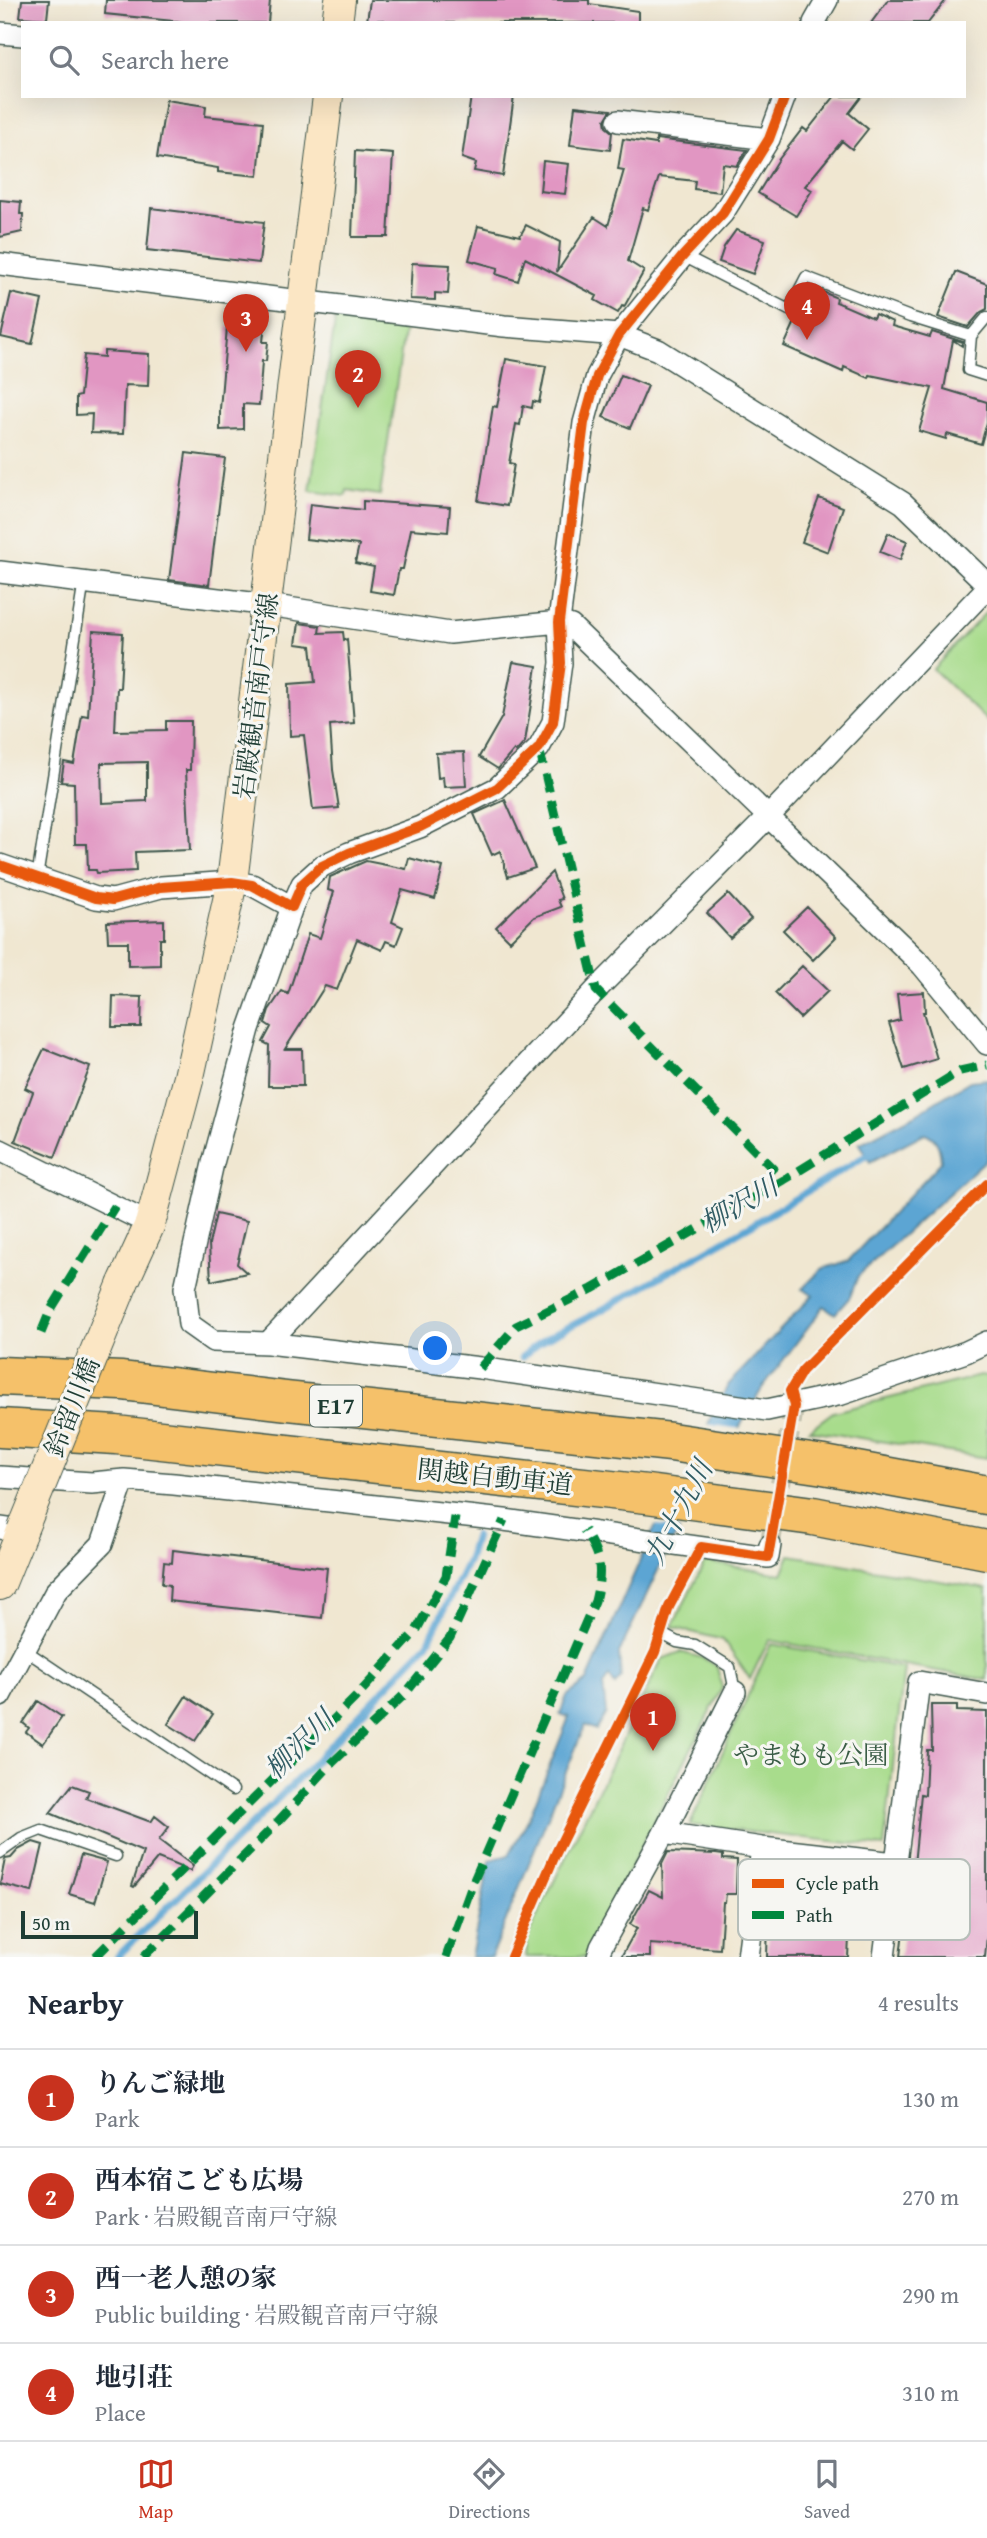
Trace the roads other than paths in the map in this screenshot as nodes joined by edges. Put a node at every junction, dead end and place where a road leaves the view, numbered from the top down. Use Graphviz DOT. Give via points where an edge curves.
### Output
graph roads {
  1 [pos="340,0"];
  2 [pos="827,0"];
  3 [pos="337,21"];
  4 [pos="815,21"];
  5 [pos="0,33"];
  6 [pos="21,35"];
  7 [pos="328,98"];
  8 [pos="784,98"];
  9 [pos="618,121"];
  10 [pos="769,139"];
  11 [pos="683,256"];
  12 [pos="0,264"];
  13 [pos="304,301"];
  14 [pos="987,317"];
  15 [pos="619,335"];
  16 [pos="971,336"];
  17 [pos="987,376"];
  18 [pos="0,572"];
  19 [pos="84,581"];
  20 [pos="987,586"];
  21 [pos="268,605"];
  22 [pos="559,622"];
  23 [pos="769,816"];
  24 [pos="0,865"];
  25 [pos="37,878"];
  26 [pos="232,883"];
  27 [pos="292,906"];
  28 [pos="987,1044"];
  29 [pos="0,1150"];
  30 [pos="150,1224"];
  31 [pos="123,1283"];
  32 [pos="987,1342"];
  33 [pos="268,1343"];
  34 [pos="0,1376"];
  35 [pos="0,1428"];
  36 [pos="0,1477"];
  37 [pos="124,1480"];
  38 [pos="987,1495"];
  39 [pos="11,1530"];
  40 [pos="770,1545"];
  41 [pos="701,1547"];
  42 [pos="987,1550"];
  43 [pos="0,1585"];
  44 [pos="24,1650"];
  45 [pos="735,1692"];
  46 [pos="987,1694"];
  47 [pos="0,1696"];
  48 [pos="233,1790"];
  49 [pos="664,1833"];
  50 [pos="762,1848"];
  51 [pos="0,1853"];
  52 [pos="116,1856"];
  53 [pos="761,1859"];
  54 [pos="860,1859"];
  55 [pos="896,1859"];
  56 [pos="598,1957"];
  1 -- 3 [label="main road"];
  2 -- 4 [label="street"];
  5 -- 6 [label="street"];
  7 -- 13 [label="main road, 岩殿観音南戸守線"];
  8 -- 10 [label="street"];
  9 -- 10 [label="street"];
  10 -- 11 [label="street" via="723,213"];
  11 -- 15 [label="street"];
  11 -- 16 [label="lane" via="789,310 806,277"];
  12 -- 13 [label="street"];
  13 -- 15 [label="street"];
  13 -- 21 [label="main road, 岩殿観音南戸守線"];
  14 -- 16 [label="lane"];
  15 -- 20 [label="street" via="658,351 903,503"];
  15 -- 22 [label="street" via="597,376 584,423"];
  16 -- 17 [label="lane" via="968,370"];
  18 -- 19 [label="street"];
  19 -- 21 [label="street"];
  19 -- 25 [label="lane"];
  20 -- 23 [label="street"];
  21 -- 22 [label="street" via="450,633"];
  21 -- 26 [label="main road, 岩殿観音南戸守線"];
  22 -- 23 [label="street" via="570,626"];
  22 -- 27 [label="street" via="561,663 554,722 539,748 498,788 420,827 322,866 302,884"];
  23 -- 28 [label="street" via="922,965"];
  23 -- 33 [label="street" via="596,990"];
  24 -- 25 [label="street"];
  25 -- 26 [label="street" via="113,900 161,887"];
  26 -- 27 [label="street" via="252,885"];
  26 -- 30 [label="main road, 岩殿観音南戸守線" via="189,1077"];
  27 -- 33 [label="street" via="249,1029 185,1288 189,1324 213,1341"];
  29 -- 30 [label="street"];
  30 -- 31 [label="main road, 岩殿観音南戸守線"];
  31 -- 39 [label="main road, 鈴留川橋, bridge"];
  32 -- 33 [label="street" via="842,1395 767,1410"];
  34 -- 38 [label="highway, 関越自動車道 / E17" via="122,1381 671,1442"];
  35 -- 42 [label="highway, 関越自動車道 / E17" via="116,1434 648,1493 813,1516"];
  36 -- 37 [label="street" via="92,1483"];
  37 -- 41 [label="street" via="504,1520"];
  37 -- 44 [label="street" via="103,1544 56,1591"];
  39 -- 43 [label="main road, 鈴留川橋"];
  40 -- 41 [label="street" via="768,1557"];
  41 -- 45 [label="lane" via="669,1607 662,1634 695,1645 730,1667"];
  44 -- 47 [label="street"];
  44 -- 48 [label="lane"];
  45 -- 49 [label="street"];
  46 -- 55 [label="street" via="919,1682"];
  49 -- 50 [label="street"];
  49 -- 56 [label="street"];
  50 -- 53 [label="street"];
  50 -- 54 [label="street"];
  51 -- 52 [label="lane" via="41,1830"];
}
